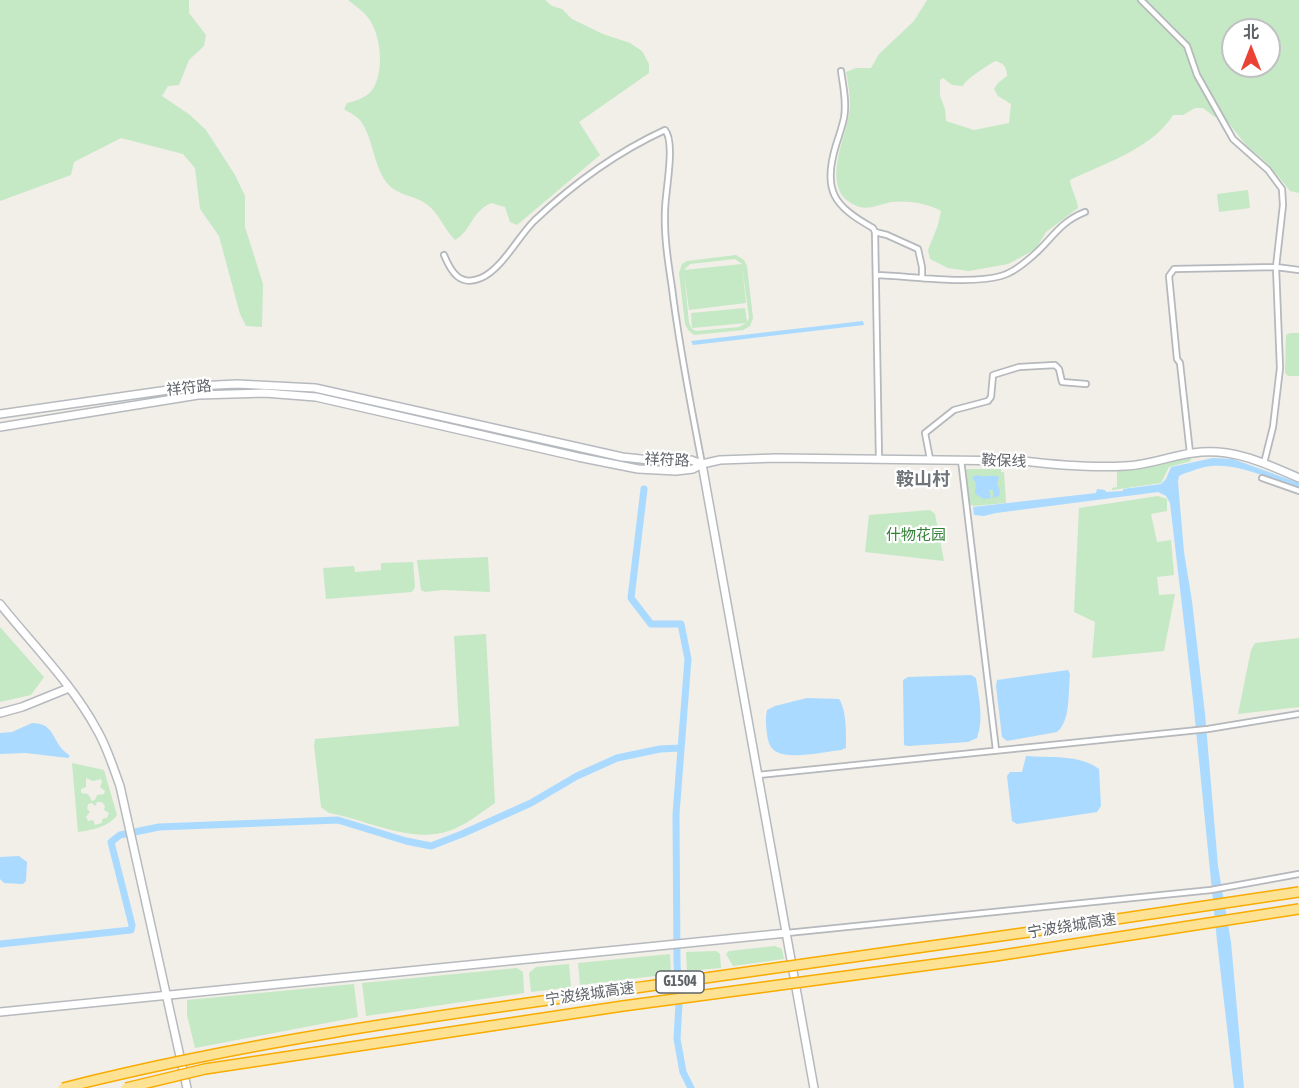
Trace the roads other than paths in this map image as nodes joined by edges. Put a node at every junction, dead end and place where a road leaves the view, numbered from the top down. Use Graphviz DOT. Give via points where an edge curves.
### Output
graph roads {
  1 [pos="1142,0"];
  2 [pos="841,71"];
  3 [pos="1085,212"];
  4 [pos="875,232"];
  5 [pos="444,255"];
  6 [pos="1276,267"];
  7 [pos="1299,270"];
  8 [pos="876,275"];
  9 [pos="922,276"];
  10 [pos="1086,384"];
  11 [pos="0,414"];
  12 [pos="0,427"];
  13 [pos="1190,453"];
  14 [pos="879,459"];
  15 [pos="930,459"];
  16 [pos="961,460"];
  17 [pos="702,464"];
  18 [pos="1266,465"];
  19 [pos="1299,478"];
  20 [pos="1299,491"];
  21 [pos="0,604"];
  22 [pos="69,688"];
  23 [pos="0,713"];
  24 [pos="1299,714"];
  25 [pos="996,750"];
  26 [pos="758,775"];
  27 [pos="1299,874"];
  28 [pos="1299,892"];
  29 [pos="1299,909"];
  30 [pos="787,933"];
  31 [pos="167,995"];
  32 [pos="0,1012"];
  33 [pos="63,1088"];
  34 [pos="126,1088"];
  35 [pos="187,1088"];
  36 [pos="814,1088"];
  1 -- 6 [label="street" via="1186,46 1197,75 1233,139 1268,170 1282,189"];
  2 -- 4 [label="street" via="845,107 831,168 832,192 842,207"];
  3 -- 9 [label="street" via="1061,226 1039,251 1003,275 988,279"];
  4 -- 8 [label="street"];
  4 -- 9 [label="street" via="918,249"];
  5 -- 17 [label="street" via="454,274 480,279 490,273 531,223 570,188 635,143 665,130 669,134 666,248"];
  6 -- 7 [label="street"];
  6 -- 13 [label="street" via="1174,269 1169,276"];
  6 -- 18 [label="street" via="1280,368"];
  8 -- 9 [label="street"];
  8 -- 14 [label="street"];
  10 -- 15 [label="street" via="1062,382 1055,365 1019,367 993,375 988,401 954,410 926,431"];
  11 -- 17 [label="main road, 祥符路" via="196,386 315,388 622,457 691,460"];
  12 -- 17 [label="main road, 祥符路" via="198,395 265,393 316,397 630,468 676,471"];
  13 -- 16 [label="main road, 鞍保线" via="1125,466"];
  13 -- 18 [label="main road, 鞍保线" via="1226,452"];
  14 -- 15 [label="main road, 鞍保线"];
  14 -- 17 [label="main road, 鞍保线" via="776,458"];
  15 -- 16 [label="main road, 鞍保线"];
  16 -- 25 [label="street"];
  17 -- 26 [label="main road"];
  18 -- 19 [label="main road, 鞍保线"];
  18 -- 20 [label="street" via="1262,477"];
  21 -- 22 [label="main road"];
  22 -- 23 [label="main road"];
  22 -- 31 [label="main road" via="98,729 120,786"];
  24 -- 25 [label="street" via="1208,729"];
  25 -- 26 [label="street"];
  26 -- 30 [label="main road"];
  27 -- 30 [label="street" via="1210,890"];
  28 -- 33 [label="highway, 宁波绕城高速 / G1504, bridge" via="950,945 458,1012 202,1056"];
  29 -- 34 [label="highway, 宁波绕城高速 / G1504, bridge" via="216,1067"];
  30 -- 31 [label="main road"];
  30 -- 36 [label="main road"];
  31 -- 32 [label="main road"];
  31 -- 35 [label="main road"];
}
